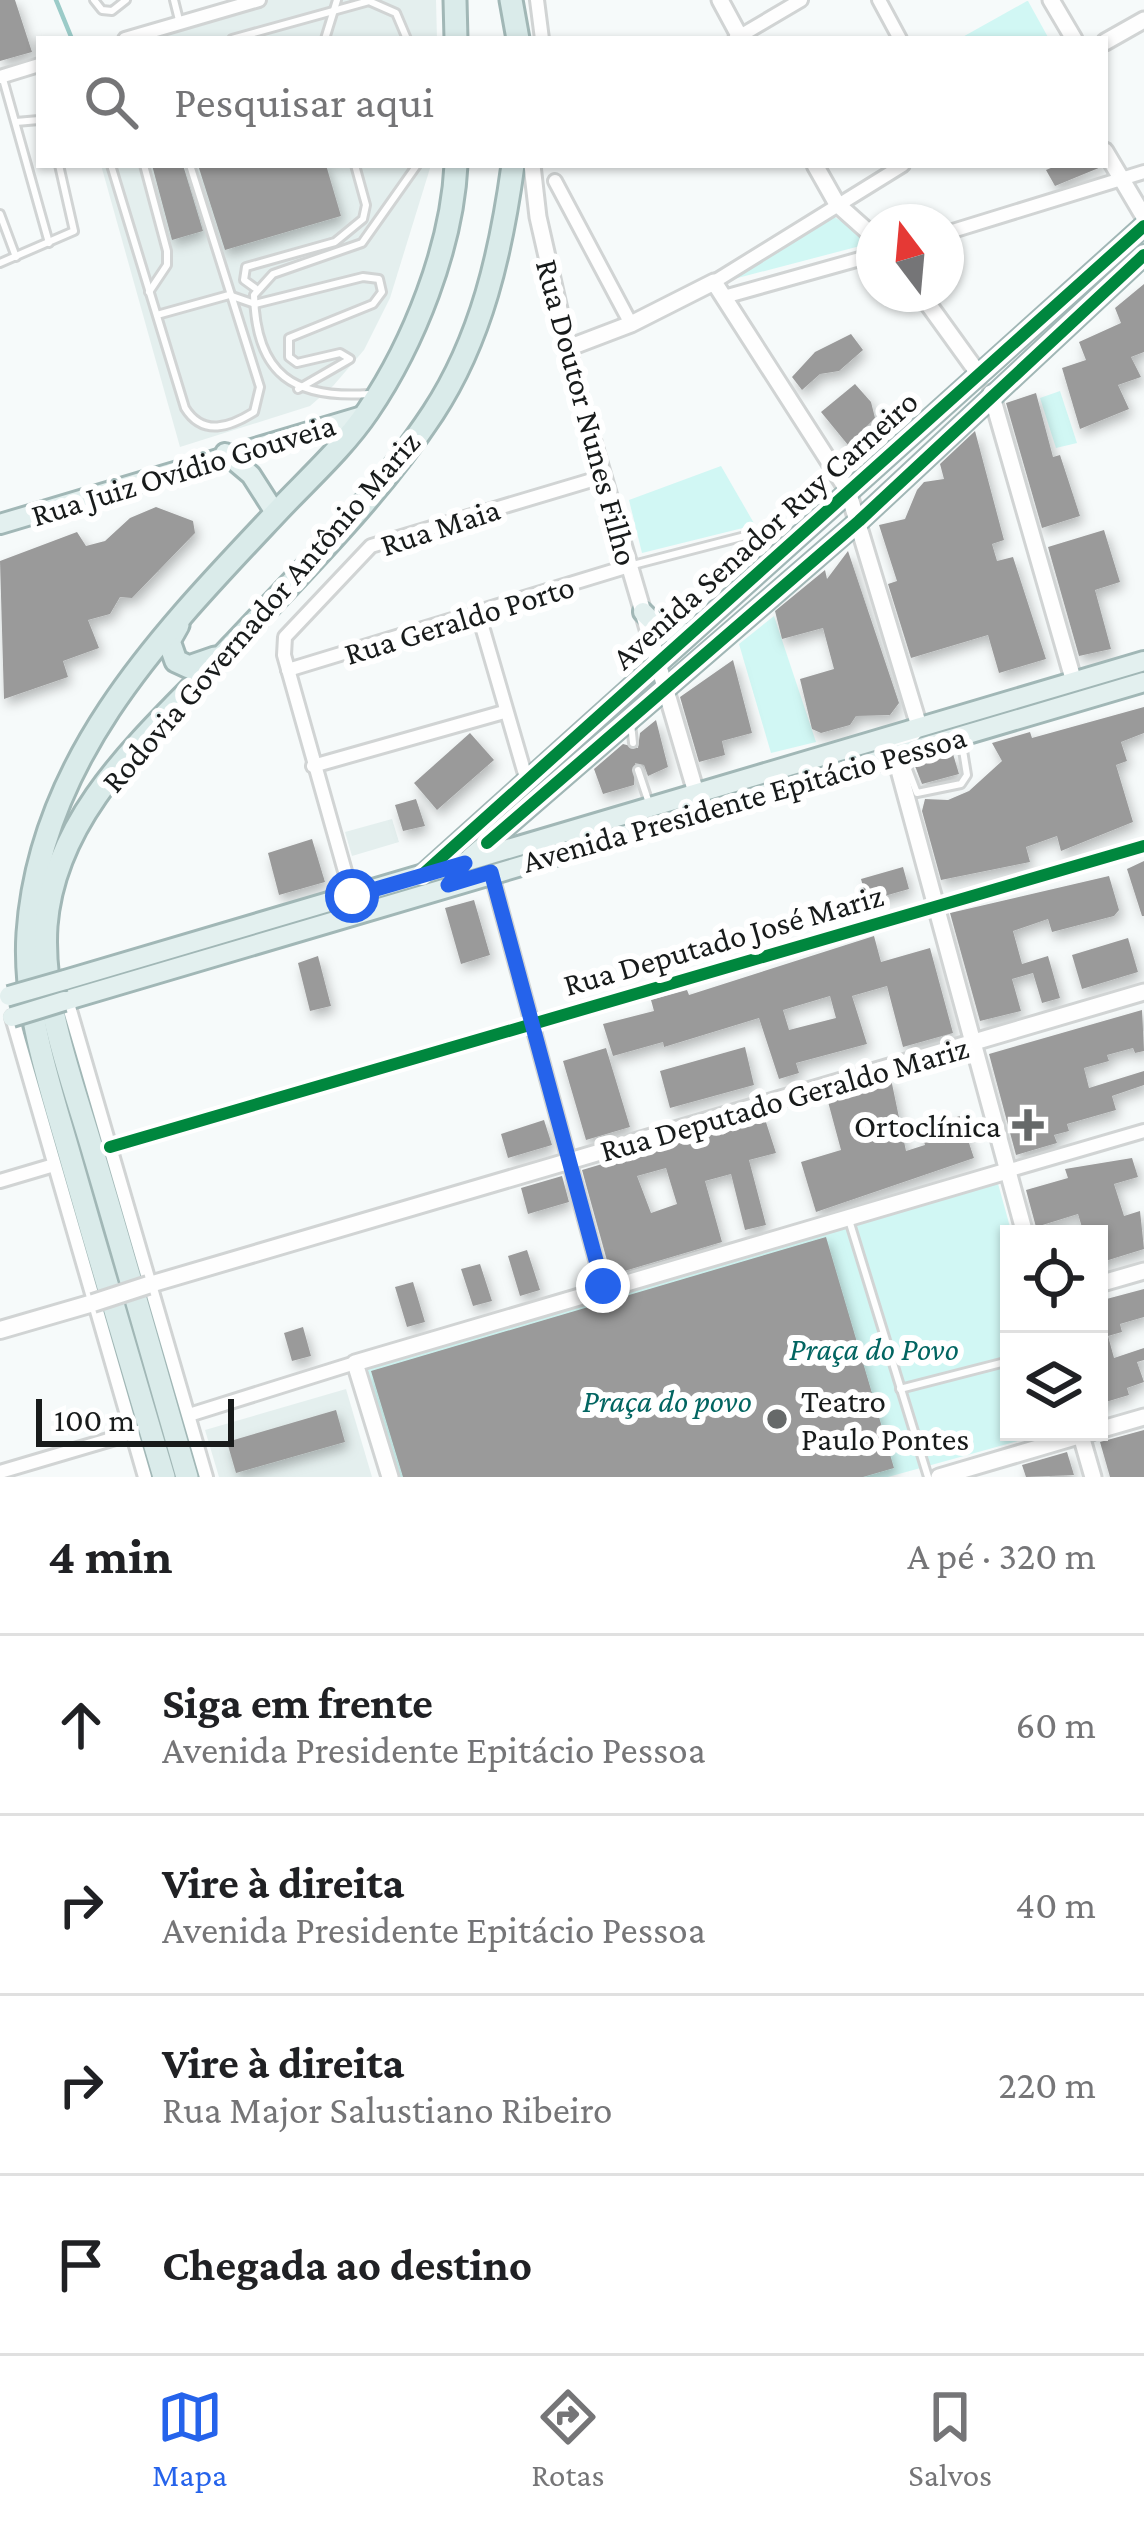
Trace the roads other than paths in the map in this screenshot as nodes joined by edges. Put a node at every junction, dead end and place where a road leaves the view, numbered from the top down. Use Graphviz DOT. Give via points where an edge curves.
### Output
graph roads {
  1 [pos="94,0"];
  2 [pos="126,0"];
  3 [pos="174,0"];
  4 [pos="259,0"];
  5 [pos="338,0"];
  6 [pos="454,0"];
  7 [pos="511,0"];
  8 [pos="526,0"];
  9 [pos="537,0"];
  10 [pos="721,0"];
  11 [pos="801,0"];
  12 [pos="879,0"];
  13 [pos="1051,0"];
  14 [pos="369,1"];
  15 [pos="335,11"];
  16 [pos="1144,20"];
  17 [pos="180,23"];
  18 [pos="135,36"];
  19 [pos="253,36"];
  20 [pos="326,36"];
  21 [pos="405,36"];
  22 [pos="456,36"];
  23 [pos="517,36"];
  24 [pos="530,36"];
  25 [pos="542,36"];
  26 [pos="738,36"];
  27 [pos="742,36"];
  28 [pos="898,36"];
  29 [pos="1072,36"];
  30 [pos="1108,40"];
  31 [pos="36,66"];
  32 [pos="1,76"];
  33 [pos="36,120"];
  34 [pos="16,122"];
  35 [pos="1108,156"];
  36 [pos="60,168"];
  37 [pos="112,168"];
  38 [pos="145,168"];
  39 [pos="191,168"];
  40 [pos="356,168"];
  41 [pos="415,168"];
  42 [pos="455,168"];
  43 [pos="512,168"];
  44 [pos="532,168"];
  45 [pos="816,168"];
  46 [pos="898,168"];
  47 [pos="1144,172"];
  48 [pos="1121,178"];
  49 [pos="555,181"];
  50 [pos="837,204"];
  51 [pos="0,214"];
  52 [pos="364,219"];
  53 [pos="856,221"];
  54 [pos="1144,222"];
  55 [pos="964,227"];
  56 [pos="376,230"];
  57 [pos="50,243"];
  58 [pos="1144,255"];
  59 [pos="16,257"];
  60 [pos="856,259"];
  61 [pos="0,263"];
  62 [pos="256,289"];
  63 [pos="719,289"];
  64 [pos="149,292"];
  65 [pos="230,295"];
  66 [pos="254,304"];
  67 [pos="934,312"];
  68 [pos="157,315"];
  69 [pos="631,324"];
  70 [pos="568,347"];
  71 [pos="978,373"];
  72 [pos="298,389"];
  73 [pos="992,393"];
  74 [pos="379,394"];
  75 [pos="366,415"];
  76 [pos="225,453"];
  77 [pos="602,478"];
  78 [pos="848,491"];
  79 [pos="276,514"];
  80 [pos="859,521"];
  81 [pos="0,524"];
  82 [pos="749,535"];
  83 [pos="629,566"];
  84 [pos="199,595"];
  85 [pos="644,612"];
  86 [pos="479,616"];
  87 [pos="686,634"];
  88 [pos="234,644"];
  89 [pos="658,659"];
  90 [pos="1144,661"];
  91 [pos="288,670"];
  92 [pos="1074,682"];
  93 [pos="1144,682"];
  94 [pos="666,689"];
  95 [pos="504,712"];
  96 [pos="630,720"];
  97 [pos="919,726"];
  98 [pos="961,735"];
  99 [pos="632,743"];
  100 [pos="891,750"];
  101 [pos="313,766"];
  102 [pos="638,770"];
  103 [pos="526,781"];
  104 [pos="697,796"];
  105 [pos="652,809"];
  106 [pos="1144,846"];
  107 [pos="465,863"];
  108 [pos="491,872"];
  109 [pos="422,875"];
  110 [pos="448,885"];
  111 [pos="352,896"];
  112 [pos="934,906"];
  113 [pos="1144,992"];
  114 [pos="65,993"];
  115 [pos="4,998"];
  116 [pos="6,1019"];
  117 [pos="534,1022"];
  118 [pos="973,1043"];
  119 [pos="1144,1131"];
  120 [pos="110,1147"];
  121 [pos="570,1160"];
  122 [pos="54,1165"];
  123 [pos="1007,1171"];
  124 [pos="0,1181"];
  125 [pos="848,1217"];
  126 [pos="1022,1225"];
  127 [pos="1144,1271"];
  128 [pos="1108,1281"];
  129 [pos="148,1285"];
  130 [pos="603,1286"];
  131 [pos="93,1303"];
  132 [pos="0,1330"];
  133 [pos="1000,1362"];
  134 [pos="355,1364"];
  135 [pos="901,1389"];
  136 [pos="189,1414"];
  137 [pos="1144,1417"];
  138 [pos="1108,1427"];
  139 [pos="131,1433"];
  140 [pos="1058,1441"];
  141 [pos="1089,1441"];
  142 [pos="0,1472"];
  143 [pos="145,1477"];
  144 [pos="164,1477"];
  145 [pos="187,1477"];
  146 [pos="206,1477"];
  147 [pos="390,1477"];
  148 [pos="928,1477"];
  149 [pos="938,1477"];
  150 [pos="1094,1477"];
  1 -- 2 [label="lane" via="112,11"];
  3 -- 17 [label="lane"];
  4 -- 17 [label="street"];
  5 -- 15 [label="lane"];
  6 -- 22 [label="highway"];
  7 -- 23 [label="highway"];
  8 -- 24 [label="highway"];
  9 -- 25 [label="street"];
  10 -- 26 [label="street"];
  11 -- 27 [label="street"];
  12 -- 28 [label="street"];
  13 -- 29 [label="street"];
  14 -- 15 [label="lane"];
  14 -- 21 [label="lane" via="395,13"];
  15 -- 19 [label="lane"];
  15 -- 20 [label="lane"];
  16 -- 30 [label="street"];
  17 -- 18 [label="street"];
  31 -- 32 [label="street"];
  32 -- 34 [label="lane"];
  33 -- 34 [label="lane"];
  34 -- 57 [label="lane"];
  35 -- 48 [label="street"];
  36 -- 57 [label="lane" via="77,224"];
  37 -- 64 [label="lane"];
  38 -- 64 [label="lane" via="167,251"];
  39 -- 65 [label="lane"];
  40 -- 52 [label="lane"];
  41 -- 56 [label="lane"];
  42 -- 74 [label="highway, Rodovia Governador Antônio Mariz" via="441,248"];
  43 -- 88 [label="highway, Rodovia Governador Antônio Mariz" via="480,320 435,409 362,507"];
  44 -- 70 [label="street, Rua Doutor Nunes Filho"];
  45 -- 50 [label="street"];
  46 -- 50 [label="street"];
  47 -- 48 [label="street"];
  48 -- 54 [label="street"];
  48 -- 55 [label="street"];
  49 -- 69 [label="street"];
  50 -- 53 [label="street"];
  50 -- 63 [label="street"];
  51 -- 59 [label="lane"];
  52 -- 56 [label="lane"];
  52 -- 62 [label="lane" via="335,242 246,268 244,280"];
  54 -- 71 [label="main road, Avenida Senador Ruy Carneiro"];
  56 -- 62 [label="lane" via="342,254 273,274"];
  57 -- 59 [label="lane"];
  58 -- 73 [label="main road, Avenida Senador Ruy Carneiro"];
  59 -- 61 [label="lane"];
  60 -- 63 [label="street"];
  62 -- 66 [label="lane"];
  63 -- 69 [label="street"];
  63 -- 78 [label="street"];
  64 -- 68 [label="lane"];
  65 -- 66 [label="lane"];
  65 -- 68 [label="lane"];
  65 -- 68 [label="lane" via="260,387 254,412 217,428 199,424 185,408"];
  66 -- 72 [label="lane" via="275,370"];
  66 -- 72 [label="lane" via="363,277 382,285 373,304 289,338 297,363 340,353 350,359"];
  67 -- 71 [label="street"];
  69 -- 70 [label="street"];
  70 -- 77 [label="street, Rua Doutor Nunes Filho"];
  71 -- 78 [label="main road, Avenida Senador Ruy Carneiro"];
  72 -- 74 [label="lane"];
  73 -- 80 [label="main road, Avenida Senador Ruy Carneiro"];
  73 -- 92 [label="street"];
  74 -- 75 [label="highway, Rodovia Governador Antônio Mariz"];
  75 -- 76 [label="main road, Rua Juiz Ovídio Gouveia"];
  75 -- 79 [label="highway, Rodovia Governador Antônio Mariz"];
  76 -- 79 [label="main road"];
  76 -- 81 [label="main road, Rua Juiz Ovídio Gouveia"];
  77 -- 83 [label="street, Rua Doutor Nunes Filho"];
  77 -- 91 [label="street, Rua Maia" via="392,536 362,552 283,646"];
  78 -- 80 [label="street"];
  78 -- 87 [label="main road, Avenida Senador Ruy Carneiro"];
  79 -- 84 [label="highway, Rodovia Governador Antônio Mariz"];
  80 -- 94 [label="main road, Avenida Senador Ruy Carneiro"];
  80 -- 97 [label="street"];
  82 -- 83 [label="lane"];
  83 -- 85 [label="street, Rua Doutor Nunes Filho"];
  83 -- 86 [label="street, Rua Geraldo Porto"];
  84 -- 88 [label="highway" via="173,631 173,657 197,666"];
  84 -- 144 [label="highway, Rodovia Governador Antônio Mariz" via="124,681 73,773 45,847 28,931 29,992 43,1060"];
  85 -- 87 [label="main road" via="663,632"];
  85 -- 89 [label="street, Rua Doutor Nunes Filho"];
  86 -- 91 [label="street, Rua Geraldo Porto"];
  86 -- 95 [label="street"];
  87 -- 89 [label="main road, Avenida Senador Ruy Carneiro"];
  88 -- 145 [label="highway, Rodovia Governador Antônio Mariz" via="141,741 77,824 46,925 61,1040"];
  89 -- 94 [label="street, Rua Doutor Nunes Filho"];
  89 -- 103 [label="main road, Avenida Senador Ruy Carneiro"];
  90 -- 92 [label="main road, Avenida Presidente Epitácio Pessoa"];
  91 -- 101 [label="street"];
  92 -- 97 [label="main road, Avenida Presidente Epitácio Pessoa"];
  93 -- 98 [label="main road, Avenida Presidente Epitácio Pessoa"];
  94 -- 96 [label="main road, Avenida Senador Ruy Carneiro"];
  94 -- 104 [label="street, Rua Doutor Nunes Filho"];
  95 -- 101 [label="street"];
  95 -- 103 [label="street"];
  96 -- 99 [label="lane"];
  96 -- 107 [label="main road, Avenida Senador Ruy Carneiro"];
  97 -- 100 [label="main road, Avenida Presidente Epitácio Pessoa"];
  98 -- 100 [label="main road, Avenida Presidente Epitácio Pessoa"];
  98 -- 100 [label="lane" via="961,784 917,793"];
  100 -- 104 [label="main road, Avenida Presidente Epitácio Pessoa"];
  100 -- 108 [label="main road, Avenida Presidente Epitácio Pessoa"];
  100 -- 112 [label="street"];
  101 -- 111 [label="street"];
  102 -- 105 [label="lane"];
  103 -- 109 [label="main road, Avenida Senador Ruy Carneiro"];
  104 -- 105 [label="main road, Avenida Presidente Epitácio Pessoa"];
  105 -- 107 [label="main road, Avenida Presidente Epitácio Pessoa"];
  106 -- 112 [label="street, Rua Deputado José Mariz"];
  107 -- 109 [label="main road, Avenida Presidente Epitácio Pessoa"];
  107 -- 110 [label="main road"];
  108 -- 110 [label="main road, Avenida Presidente Epitácio Pessoa"];
  108 -- 117 [label="street"];
  109 -- 111 [label="main road, Avenida Presidente Epitácio Pessoa"];
  110 -- 114 [label="main road, Avenida Presidente Epitácio Pessoa"];
  111 -- 114 [label="main road, Avenida Presidente Epitácio Pessoa"];
  112 -- 117 [label="street, Rua Deputado José Mariz"];
  112 -- 118 [label="street"];
  113 -- 118 [label="street, Rua Deputado Geraldo Mariz"];
  114 -- 115 [label="main road, Avenida Presidente Epitácio Pessoa, bridge"];
  114 -- 116 [label="main road, Avenida Presidente Epitácio Pessoa, bridge"];
  114 -- 120 [label="street"];
  116 -- 122 [label="street"];
  117 -- 120 [label="street, Rua Deputado José Mariz"];
  117 -- 121 [label="street"];
  118 -- 121 [label="street, Rua Deputado Geraldo Mariz"];
  118 -- 123 [label="street"];
  119 -- 123 [label="street"];
  120 -- 129 [label="street"];
  121 -- 129 [label="street, Rua Deputado Geraldo Mariz"];
  121 -- 130 [label="street"];
  122 -- 124 [label="street"];
  122 -- 131 [label="street"];
  123 -- 125 [label="street"];
  123 -- 126 [label="street"];
  125 -- 130 [label="street"];
  125 -- 135 [label="lane"];
  127 -- 128 [label="street"];
  129 -- 131 [label="main road, bridge"];
  129 -- 136 [label="street"];
  130 -- 134 [label="street"];
  131 -- 132 [label="main road"];
  131 -- 139 [label="street"];
  133 -- 135 [label="lane"];
  134 -- 136 [label="street"];
  134 -- 147 [label="street"];
  135 -- 148 [label="lane"];
  136 -- 146 [label="street"];
  137 -- 138 [label="street"];
  139 -- 142 [label="street"];
  139 -- 143 [label="street"];
  140 -- 149 [label="street"];
  141 -- 150 [label="street"];
}
